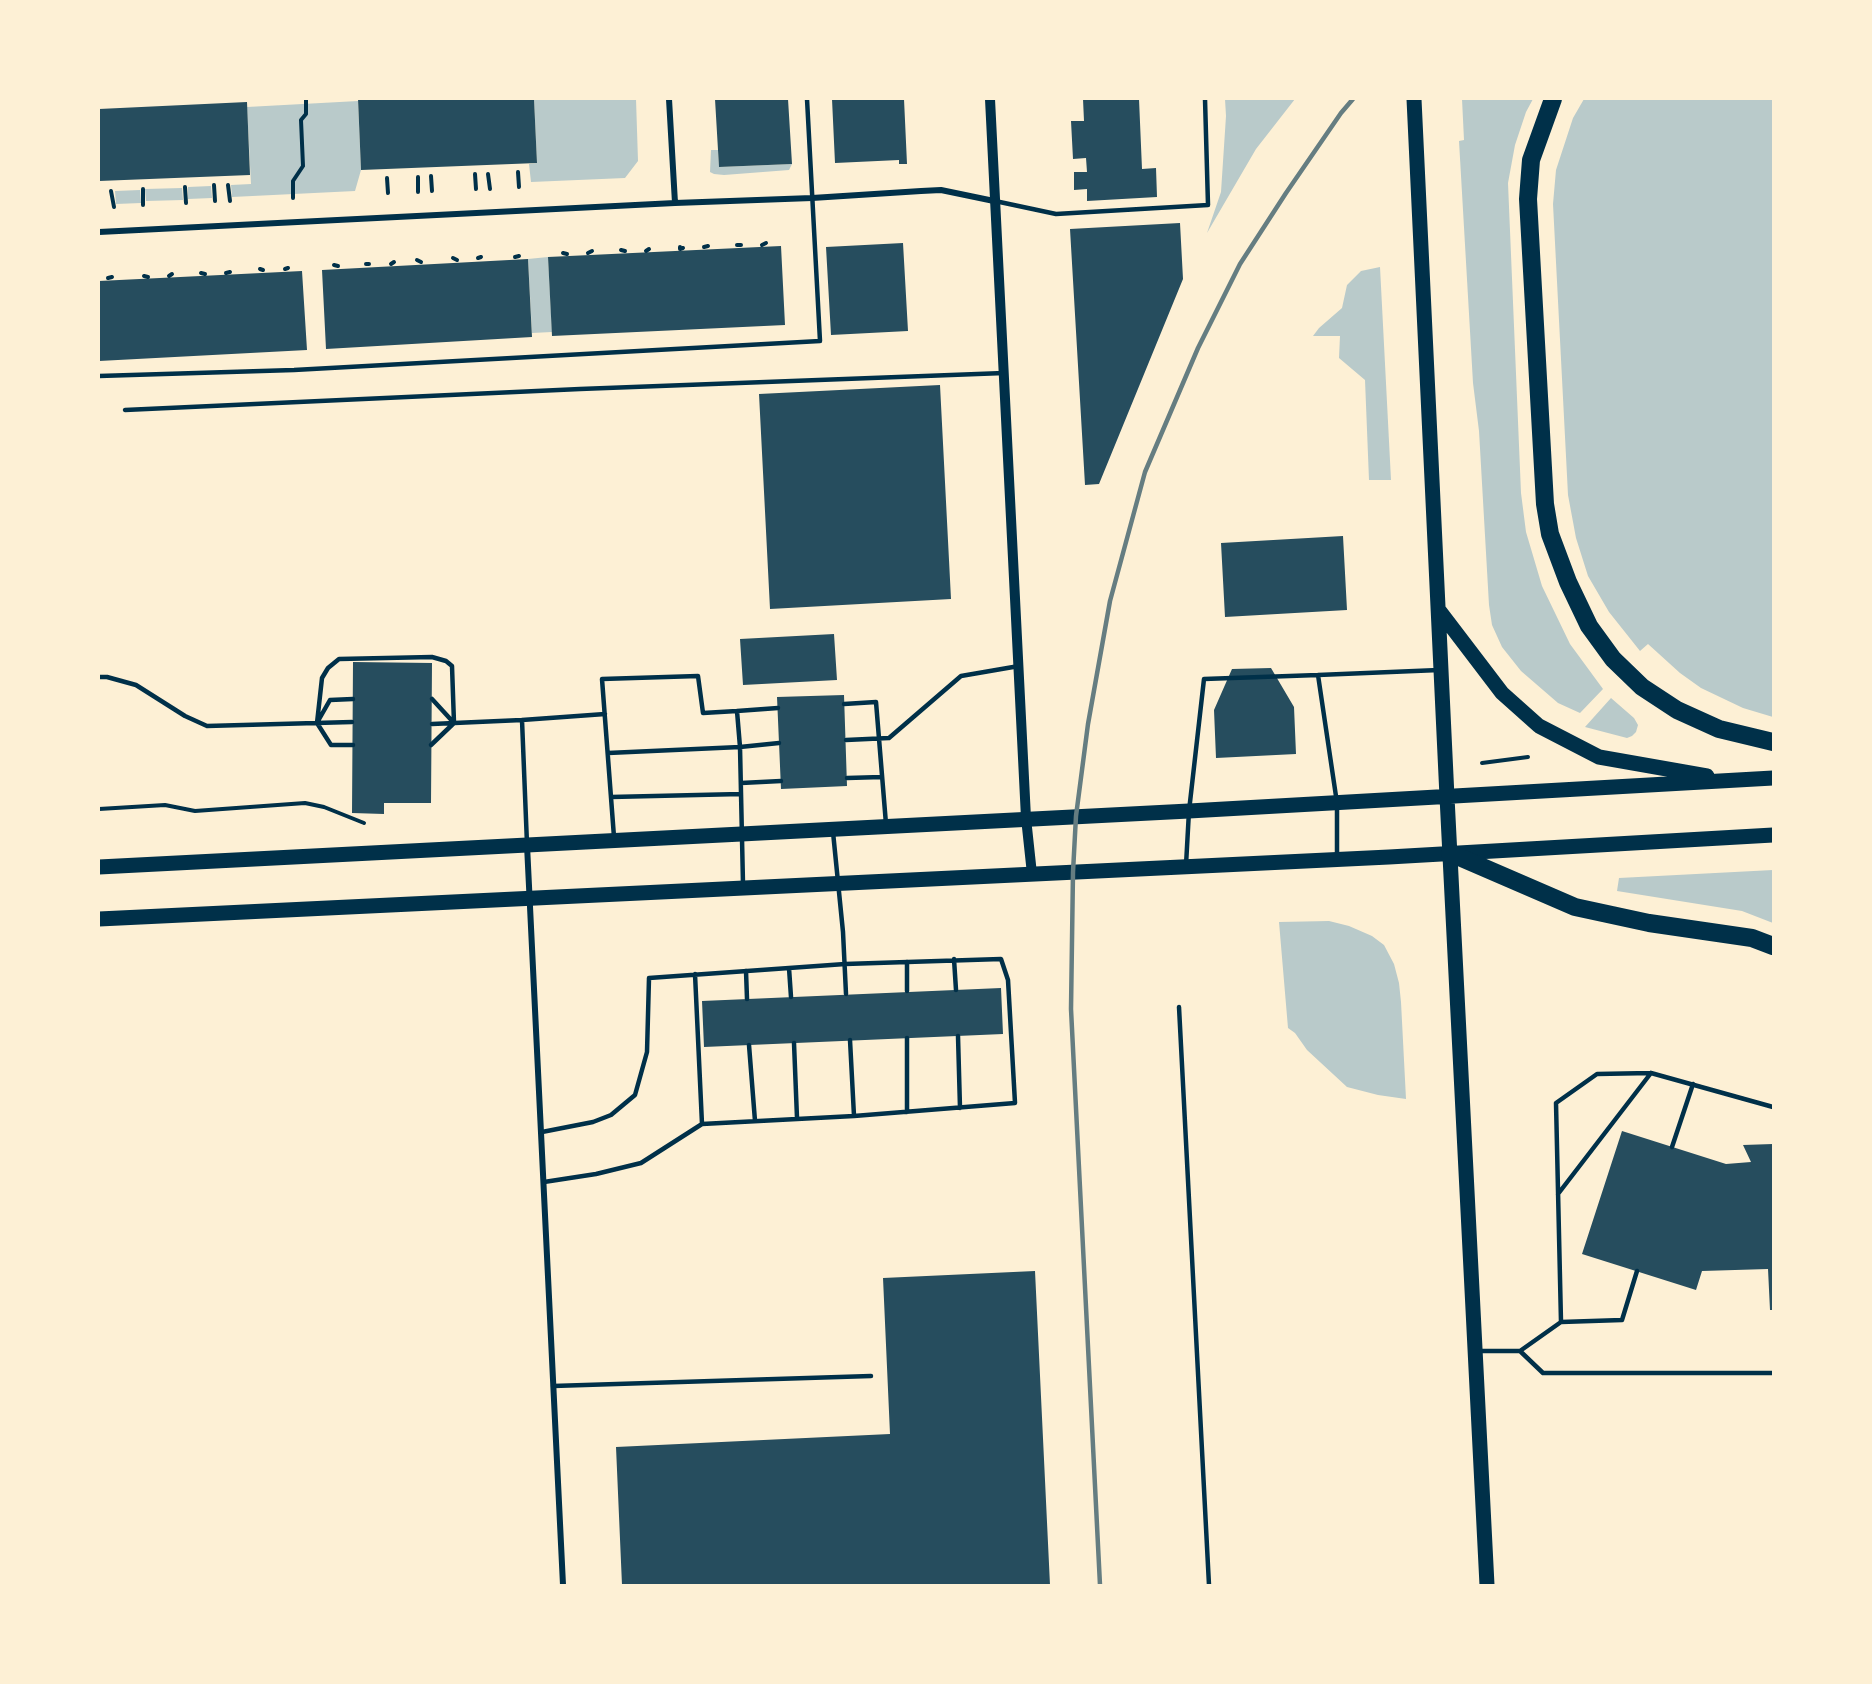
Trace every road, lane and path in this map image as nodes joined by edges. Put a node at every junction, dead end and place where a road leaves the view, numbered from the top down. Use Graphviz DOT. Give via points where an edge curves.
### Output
graph roads {
  1 [pos="306,99"];
  2 [pos="669,99"];
  3 [pos="807,99"];
  4 [pos="990,99"];
  5 [pos="1205,99"];
  6 [pos="1414,99"];
  7 [pos="1553,99"];
  8 [pos="518,172"];
  9 [pos="475,174"];
  10 [pos="488,174"];
  11 [pos="430,176"];
  12 [pos="418,177"];
  13 [pos="387,178"];
  14 [pos="214,185"];
  15 [pos="228,185"];
  16 [pos="185,187"];
  17 [pos="519,187"];
  18 [pos="143,189"];
  19 [pos="476,189"];
  20 [pos="490,189"];
  21 [pos="111,191"];
  22 [pos="432,191"];
  23 [pos="418,192"];
  24 [pos="388,193"];
  25 [pos="293,198"];
  26 [pos="812,198"];
  27 [pos="215,201"];
  28 [pos="230,201"];
  29 [pos="994,201"];
  30 [pos="675,202"];
  31 [pos="186,203"];
  32 [pos="143,205"];
  33 [pos="114,207"];
  34 [pos="99,232"];
  35 [pos="1004,373"];
  36 [pos="99,376"];
  37 [pos="125,411"];
  38 [pos="1438,609"];
  39 [pos="1019,666"];
  40 [pos="1441,670"];
  41 [pos="1318,675"];
  42 [pos="99,677"];
  43 [pos="353,699"];
  44 [pos="432,699"];
  45 [pos="844,704"];
  46 [pos="778,708"];
  47 [pos="737,711"];
  48 [pos="605,714"];
  49 [pos="522,720"];
  50 [pos="352,722"];
  51 [pos="316,723"];
  52 [pos="454,723"];
  53 [pos="432,724"];
  54 [pos="879,739"];
  55 [pos="846,740"];
  56 [pos="1773,742"];
  57 [pos="779,743"];
  58 [pos="353,745"];
  59 [pos="431,745"];
  60 [pos="740,747"];
  61 [pos="608,753"];
  62 [pos="1528,757"];
  63 [pos="1482,763"];
  64 [pos="882,777"];
  65 [pos="847,778"];
  66 [pos="1773,778"];
  67 [pos="1735,780"];
  68 [pos="781,781"];
  69 [pos="741,783"];
  70 [pos="741,794"];
  71 [pos="611,797"];
  72 [pos="1447,797"];
  73 [pos="1337,803"];
  74 [pos="99,809"];
  75 [pos="1190,811"];
  76 [pos="1026,818"];
  77 [pos="365,824"];
  78 [pos="886,826"];
  79 [pos="832,829"];
  80 [pos="742,834"];
  81 [pos="1773,835"];
  82 [pos="615,840"];
  83 [pos="527,845"];
  84 [pos="1450,853"];
  85 [pos="1337,859"];
  86 [pos="99,867"];
  87 [pos="1186,867"];
  88 [pos="1032,874"];
  89 [pos="839,883"];
  90 [pos="742,888"];
  91 [pos="531,898"];
  92 [pos="99,919"];
  93 [pos="1773,946"];
  94 [pos="954,959"];
  95 [pos="907,962"];
  96 [pos="845,964"];
  97 [pos="789,968"];
  98 [pos="746,971"];
  99 [pos="695,974"];
  100 [pos="956,990"];
  101 [pos="907,992"];
  102 [pos="846,994"];
  103 [pos="791,997"];
  104 [pos="747,999"];
  105 [pos="1179,1007"];
  106 [pos="958,1036"];
  107 [pos="907,1038"];
  108 [pos="850,1040"];
  109 [pos="794,1043"];
  110 [pos="749,1045"];
  111 [pos="1651,1073"];
  112 [pos="1693,1084"];
  113 [pos="1773,1107"];
  114 [pos="960,1108"];
  115 [pos="907,1112"];
  116 [pos="854,1116"];
  117 [pos="797,1119"];
  118 [pos="755,1121"];
  119 [pos="702,1124"];
  120 [pos="542,1132"];
  121 [pos="1672,1147"];
  122 [pos="544,1182"];
  123 [pos="1558,1194"];
  124 [pos="1637,1271"];
  125 [pos="1561,1322"];
  126 [pos="1475,1351"];
  127 [pos="1520,1351"];
  128 [pos="1773,1372"];
  129 [pos="871,1376"];
  130 [pos="553,1386"];
  131 [pos="563,1585"];
  132 [pos="1209,1585"];
  133 [pos="1487,1585"];
  1 -- 25 [label="path" via="306,114 301,120 303,166 293,181"];
  2 -- 30 [label="street"];
  3 -- 26 [label="lane"];
  4 -- 29 [label="street"];
  5 -- 29 [label="lane" via="1208,205 1056,214"];
  6 -- 38 [label="main road"];
  7 -- 56 [label="highway" via="1531,160 1528,199 1545,504 1551,534 1589,626 1642,687 1677,710 1719,729"];
  8 -- 17 [label="path"];
  9 -- 19 [label="path"];
  10 -- 20 [label="path"];
  11 -- 22 [label="path"];
  12 -- 23 [label="path"];
  13 -- 24 [label="path"];
  14 -- 27 [label="path"];
  15 -- 28 [label="path"];
  16 -- 31 [label="path"];
  18 -- 32 [label="path"];
  21 -- 33 [label="path"];
  26 -- 29 [label="street" via="941,190"];
  26 -- 30 [label="street"];
  26 -- 36 [label="lane" via="820,341 294,370"];
  29 -- 35 [label="street"];
  30 -- 34 [label="street"];
  35 -- 37 [label="lane"];
  35 -- 39 [label="street"];
  38 -- 40 [label="main road"];
  38 -- 67 [label="main road" via="1502,693 1539,726 1599,757"];
  39 -- 54 [label="lane" via="961,676 889,738"];
  39 -- 76 [label="street"];
  40 -- 41 [label="lane"];
  40 -- 72 [label="main road"];
  41 -- 73 [label="lane"];
  41 -- 75 [label="lane" via="1204,679"];
  42 -- 51 [label="lane" via="136,685 207,726"];
  43 -- 51 [label="lane" via="330,700"];
  44 -- 52 [label="lane"];
  45 -- 54 [label="lane" via="876,702"];
  46 -- 47 [label="lane"];
  47 -- 48 [label="lane" via="703,712 698,676 602,679"];
  47 -- 60 [label="lane"];
  48 -- 49 [label="lane"];
  48 -- 61 [label="lane"];
  49 -- 52 [label="lane"];
  49 -- 83 [label="lane"];
  50 -- 51 [label="lane"];
  51 -- 52 [label="lane" via="322,678 339,658 432,657 452,666"];
  51 -- 58 [label="lane" via="331,745"];
  52 -- 53 [label="lane"];
  52 -- 59 [label="lane"];
  54 -- 55 [label="lane"];
  54 -- 64 [label="lane"];
  57 -- 60 [label="lane"];
  60 -- 61 [label="lane"];
  60 -- 69 [label="lane"];
  61 -- 71 [label="lane"];
  62 -- 63 [label="path"];
  64 -- 65 [label="lane"];
  64 -- 78 [label="lane"];
  66 -- 67 [label="main road"];
  67 -- 72 [label="main road"];
  68 -- 69 [label="lane"];
  69 -- 70 [label="lane"];
  70 -- 71 [label="lane"];
  70 -- 80 [label="lane"];
  71 -- 82 [label="lane"];
  72 -- 73 [label="main road"];
  72 -- 84 [label="main road"];
  73 -- 75 [label="main road"];
  73 -- 85 [label="lane"];
  74 -- 77 [label="path" via="165,805 195,811 305,803"];
  75 -- 76 [label="main road"];
  75 -- 87 [label="lane"];
  76 -- 78 [label="main road"];
  76 -- 88 [label="street"];
  78 -- 79 [label="main road"];
  79 -- 80 [label="main road"];
  79 -- 89 [label="lane"];
  80 -- 82 [label="main road"];
  80 -- 90 [label="lane"];
  81 -- 84 [label="main road"];
  82 -- 83 [label="main road"];
  83 -- 86 [label="main road"];
  83 -- 91 [label="street"];
  84 -- 85 [label="main road"];
  84 -- 93 [label="highway" via="1575,907 1752,938"];
  84 -- 126 [label="main road"];
  85 -- 87 [label="main road"];
  87 -- 88 [label="main road"];
  88 -- 89 [label="main road"];
  89 -- 90 [label="main road"];
  89 -- 96 [label="lane"];
  90 -- 91 [label="main road"];
  91 -- 92 [label="main road"];
  91 -- 120 [label="street"];
  94 -- 95 [label="lane"];
  94 -- 100 [label="lane"];
  94 -- 114 [label="lane" via="1001,959 1008,980 1015,1103"];
  95 -- 96 [label="lane"];
  95 -- 101 [label="lane"];
  96 -- 97 [label="lane"];
  96 -- 102 [label="lane"];
  97 -- 98 [label="lane"];
  97 -- 103 [label="lane"];
  98 -- 99 [label="lane"];
  98 -- 104 [label="lane"];
  99 -- 119 [label="lane"];
  99 -- 120 [label="lane" via="649,978 647,1052 635,1095 611,1114 593,1122"];
  105 -- 132 [label="lane"];
  106 -- 114 [label="lane"];
  107 -- 115 [label="lane"];
  108 -- 116 [label="lane"];
  109 -- 117 [label="lane"];
  110 -- 118 [label="lane"];
  111 -- 112 [label="lane"];
  111 -- 123 [label="lane"];
  111 -- 123 [label="lane" via="1597,1074 1556,1103"];
  112 -- 113 [label="lane"];
  112 -- 121 [label="lane"];
  114 -- 115 [label="lane"];
  115 -- 116 [label="lane"];
  116 -- 117 [label="lane"];
  117 -- 118 [label="lane"];
  118 -- 119 [label="lane"];
  119 -- 122 [label="lane" via="641,1163"];
  120 -- 122 [label="street"];
  122 -- 130 [label="street"];
  123 -- 125 [label="lane"];
  124 -- 125 [label="lane" via="1622,1320"];
  125 -- 127 [label="lane"];
  126 -- 127 [label="lane"];
  126 -- 133 [label="main road"];
  127 -- 128 [label="lane" via="1543,1373"];
  129 -- 130 [label="lane"];
  130 -- 131 [label="street"];
}
